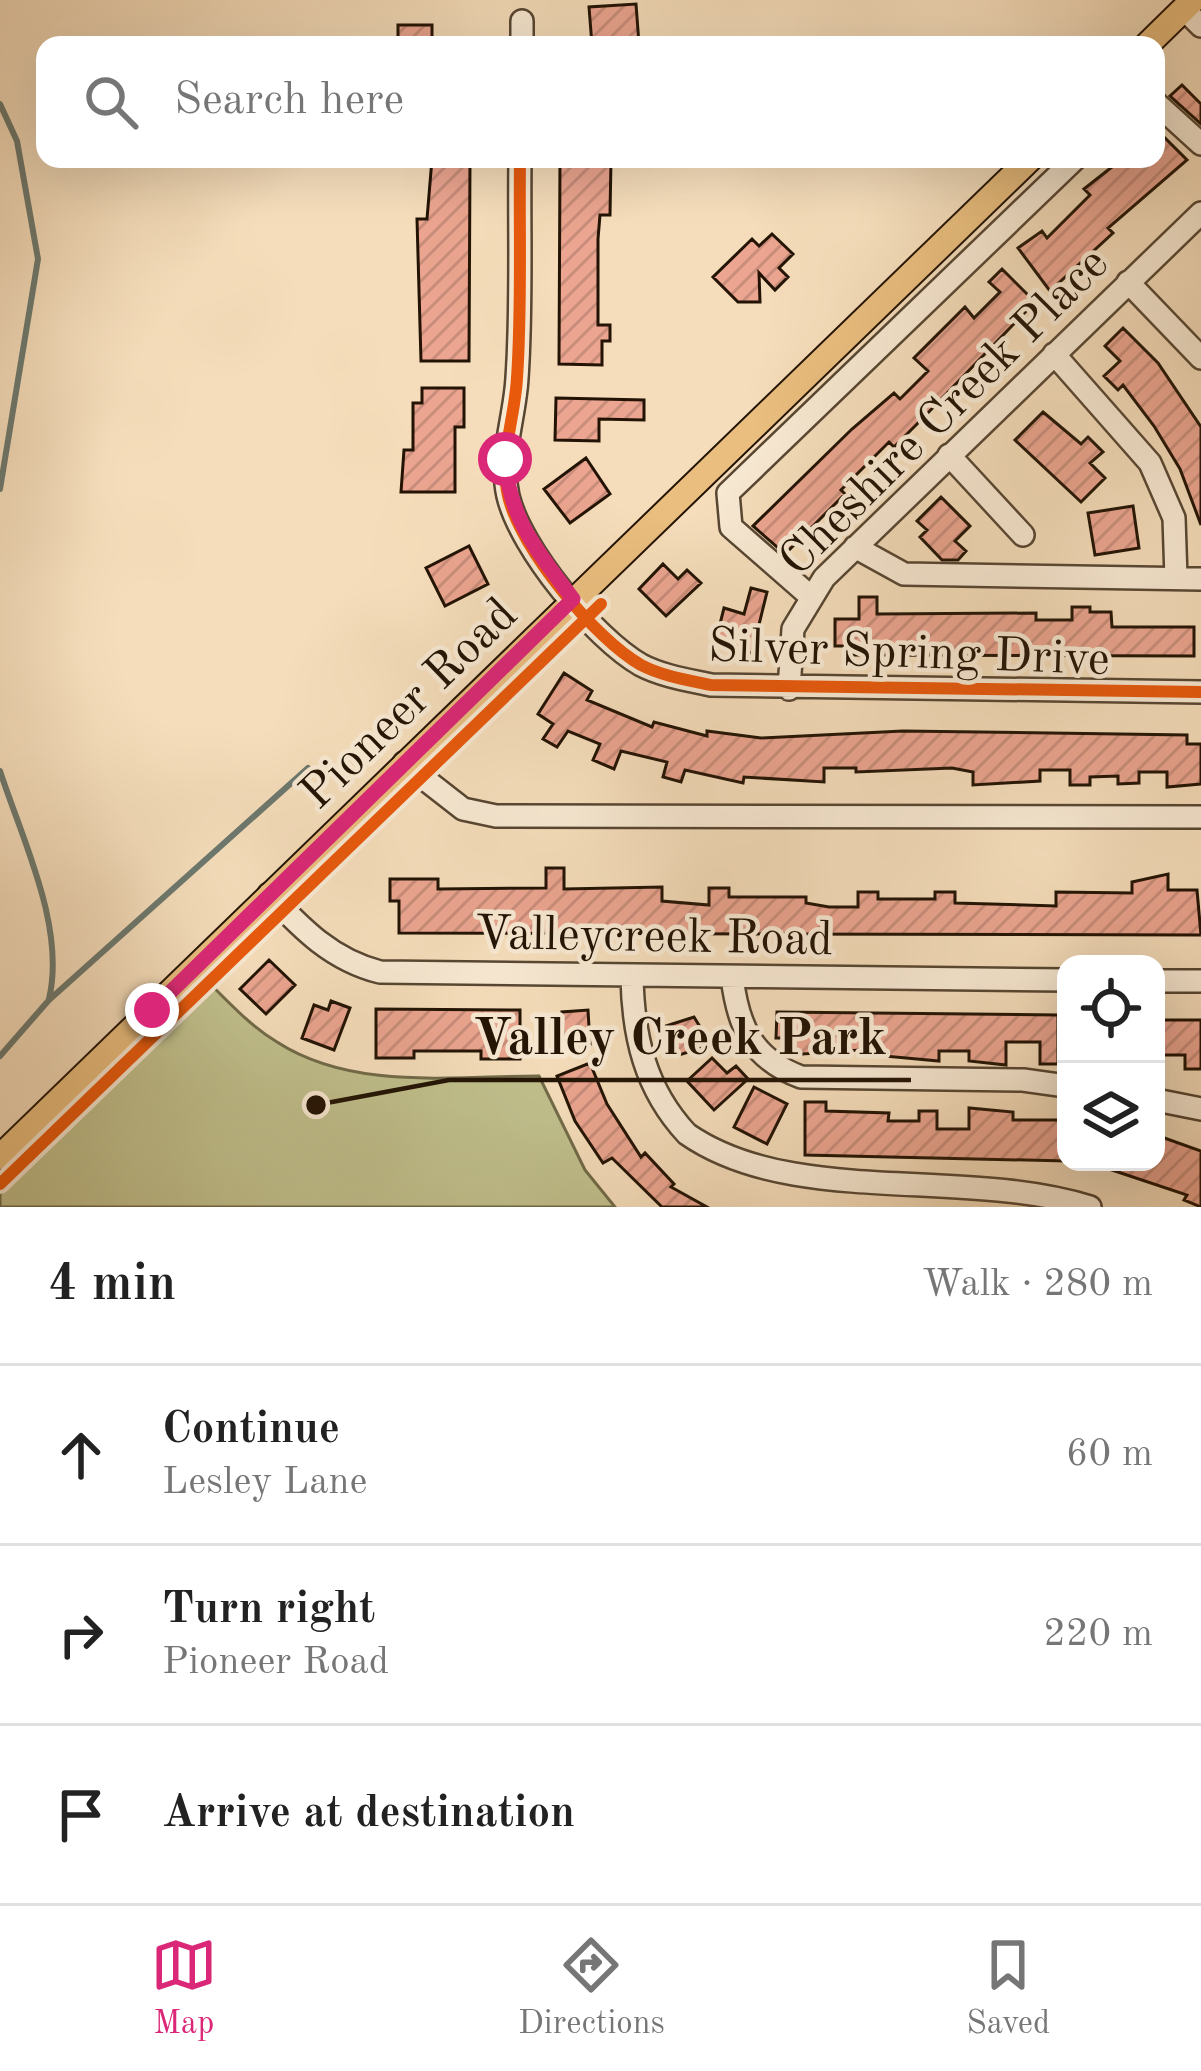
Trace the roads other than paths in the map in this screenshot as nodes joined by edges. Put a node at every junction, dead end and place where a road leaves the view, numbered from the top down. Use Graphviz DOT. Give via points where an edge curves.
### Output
graph roads {
  1 [pos="1192,12"];
  2 [pos="522,20"];
  3 [pos="522,36"];
  4 [pos="1159,36"];
  5 [pos="1165,111"];
  6 [pos="1201,144"];
  7 [pos="520,168"];
  8 [pos="1021,168"];
  9 [pos="1067,168"];
  10 [pos="1201,213"];
  11 [pos="1128,282"];
  12 [pos="1054,354"];
  13 [pos="1201,358"];
  14 [pos="949,454"];
  15 [pos="1023,535"];
  16 [pos="855,547"];
  17 [pos="1176,578"];
  18 [pos="1201,578"];
  19 [pos="809,596"];
  20 [pos="573,599"];
  21 [pos="789,689"];
  22 [pos="1201,692"];
  23 [pos="404,763"];
  24 [pos="1201,818"];
  25 [pos="269,894"];
  26 [pos="632,976"];
  27 [pos="732,976"];
  28 [pos="1057,980"];
  29 [pos="1165,981"];
  30 [pos="1201,981"];
  31 [pos="1057,1085"];
  32 [pos="1165,1102"];
  33 [pos="1201,1109"];
  34 [pos="0,1157"];
  35 [pos="1090,1207"];
  1 -- 4 [label="main road"];
  2 -- 3 [label="street"];
  5 -- 6 [label="street"];
  7 -- 20 [label="street, Silver Spring Drive" via="507,494 521,532"];
  8 -- 20 [label="main road, Pioneer Road"];
  9 -- 19 [label="street" via="728,493 731,527"];
  10 -- 11 [label="street, Cheshire Creek Place"];
  11 -- 12 [label="street, Cheshire Creek Place"];
  11 -- 13 [label="street"];
  12 -- 14 [label="street, Cheshire Creek Place"];
  12 -- 17 [label="street" via="1150,464 1174,518"];
  14 -- 15 [label="street"];
  14 -- 16 [label="street, Cheshire Creek Place"];
  16 -- 17 [label="street" via="904,574"];
  16 -- 19 [label="street, Cheshire Creek Place"];
  17 -- 18 [label="street"];
  19 -- 21 [label="street, Cheshire Creek Place" via="793,628"];
  20 -- 21 [label="street, Silver Spring Drive" via="593,628 644,666 711,685"];
  20 -- 23 [label="main road, Pioneer Road"];
  21 -- 22 [label="street, Silver Spring Drive"];
  23 -- 24 [label="street" via="464,809 496,815"];
  23 -- 25 [label="main road, Pioneer Road"];
  25 -- 26 [label="street, Valleycreek Road" via="348,964 380,972"];
  25 -- 34 [label="main road, Pioneer Road"];
  26 -- 27 [label="street, Valleycreek Road"];
  26 -- 35 [label="street" via="632,1024 648,1078 674,1121 734,1172 809,1194 1032,1197"];
  27 -- 28 [label="street, Valleycreek Road"];
  27 -- 31 [label="street" via="747,1038 778,1069 801,1077"];
  29 -- 30 [label="street"];
  32 -- 33 [label="street"];
}
